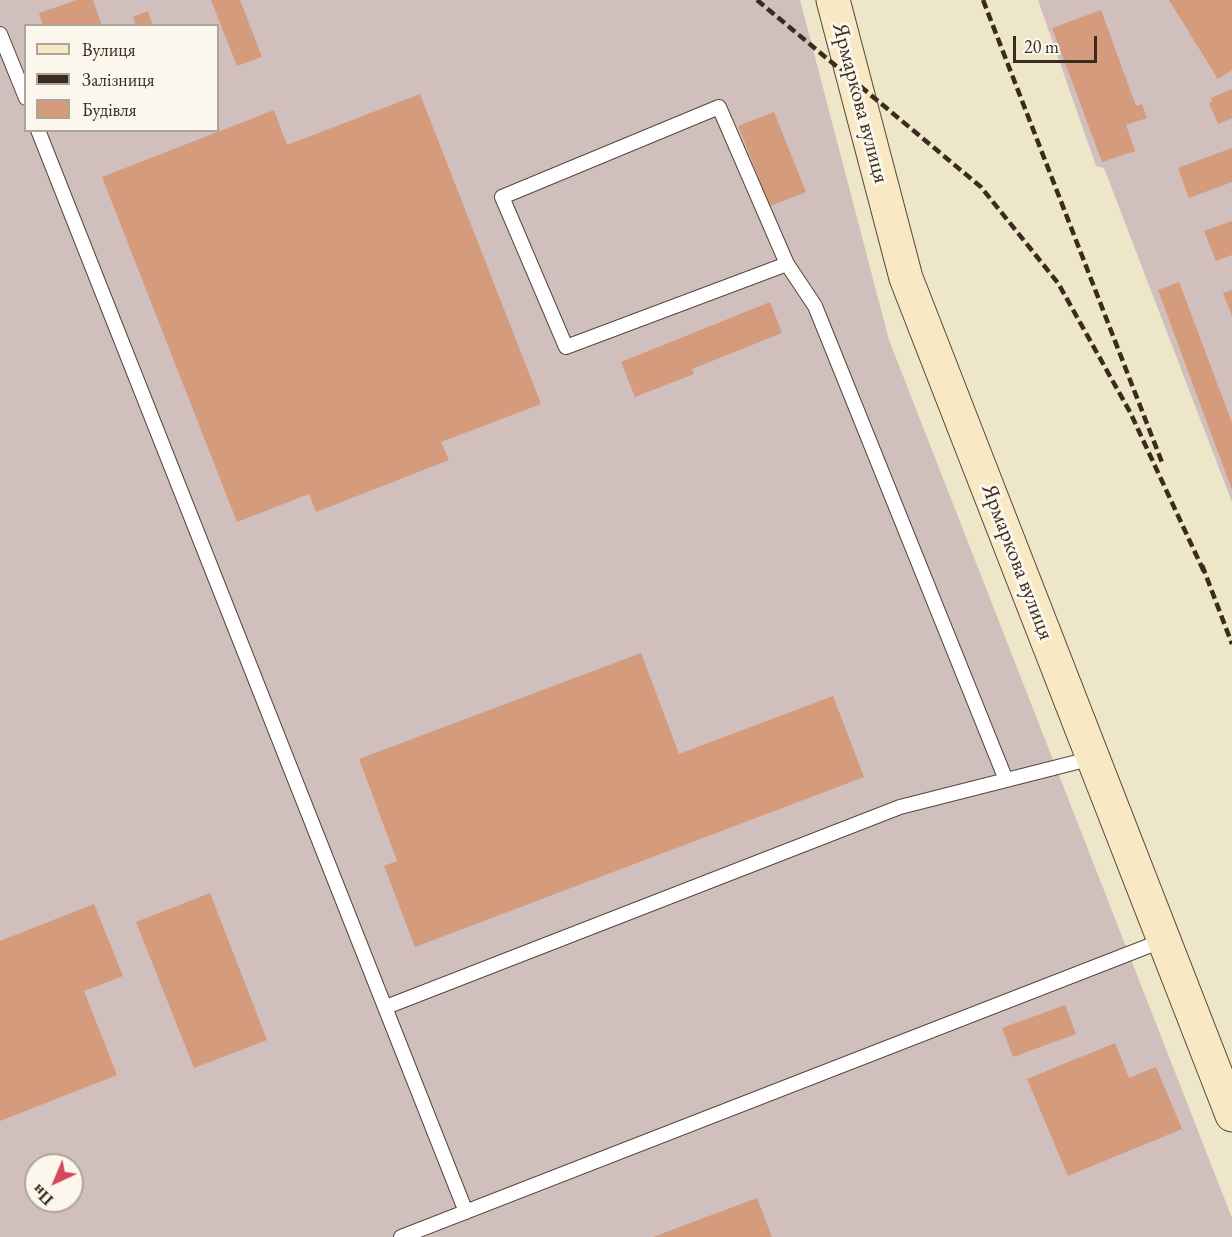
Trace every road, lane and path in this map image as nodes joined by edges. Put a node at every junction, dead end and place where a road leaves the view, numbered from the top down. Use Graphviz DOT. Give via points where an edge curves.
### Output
graph roads {
  1 [pos="833,0"];
  2 [pos="0,34"];
  3 [pos="24,93"];
  4 [pos="39,132"];
  5 [pos="787,264"];
  6 [pos="1093,758"];
  7 [pos="1006,780"];
  8 [pos="1164,940"];
  9 [pos="386,1007"];
  10 [pos="1232,1115"];
  11 [pos="466,1212"];
  12 [pos="402,1237"];
  1 -- 6 [label="street, Ярмаркова вулиця" via="906,278"];
  2 -- 3 [label="lane"];
  4 -- 9 [label="lane"];
  5 -- 5 [label="lane" via="566,347 502,197 719,107"];
  5 -- 7 [label="lane" via="815,306"];
  6 -- 7 [label="lane"];
  6 -- 8 [label="street, Ярмаркова вулиця"];
  7 -- 9 [label="lane" via="900,807"];
  8 -- 10 [label="street, Ярмаркова вулиця"];
  8 -- 11 [label="lane"];
  9 -- 11 [label="lane"];
  11 -- 12 [label="lane"];
}
